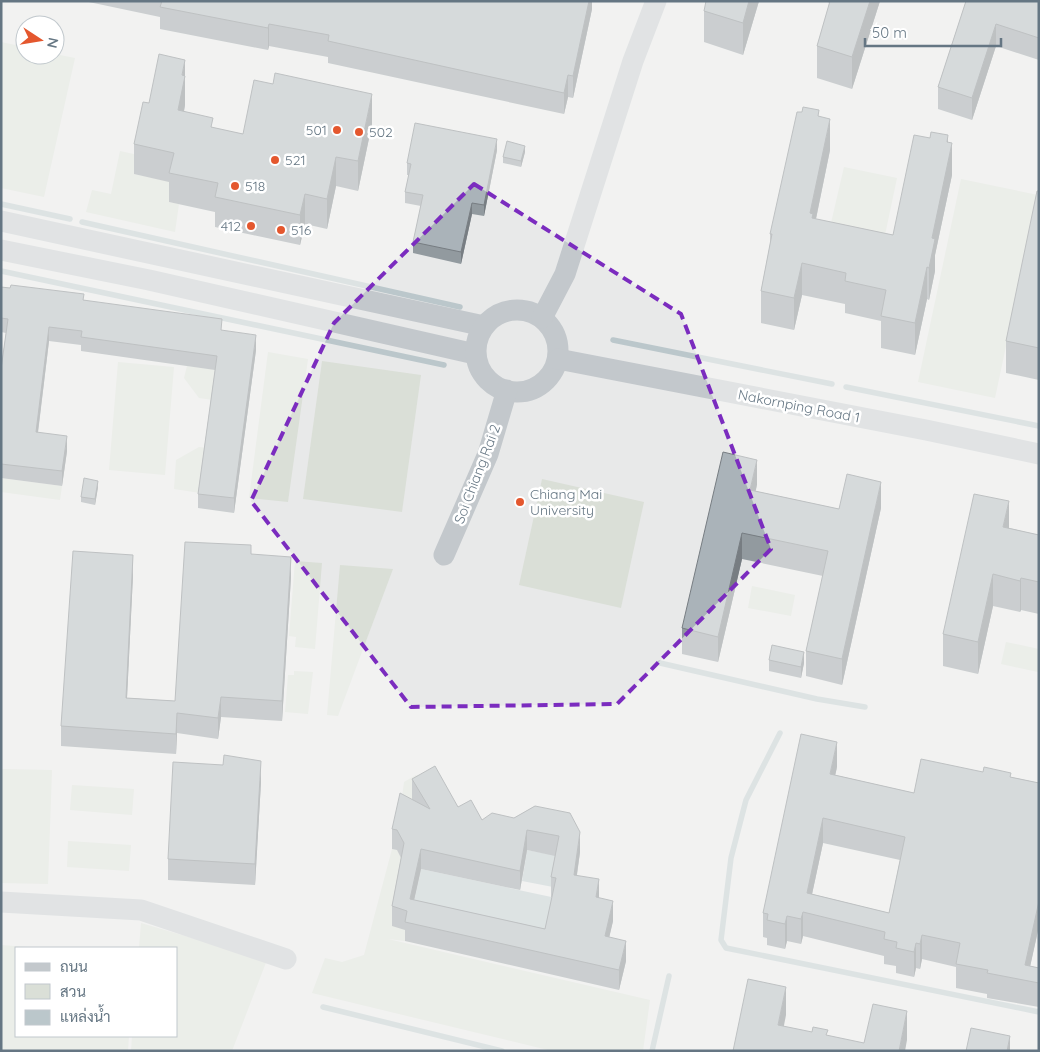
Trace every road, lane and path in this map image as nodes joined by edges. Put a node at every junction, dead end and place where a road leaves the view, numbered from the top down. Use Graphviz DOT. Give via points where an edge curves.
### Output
graph roads {
  1 [pos="656,1"];
  2 [pos="1,221"];
  3 [pos="1,250"];
  4 [pos="542,318"];
  5 [pos="484,326"];
  6 [pos="475,354"];
  7 [pos="558,359"];
  8 [pos="507,390"];
  9 [pos="1039,454"];
  10 [pos="444,556"];
  11 [pos="1,902"];
  12 [pos="286,959"];
  1 -- 4 [label="street" via="633,61 565,274"];
  2 -- 5 [label="street"];
  3 -- 6 [label="street"];
  4 -- 5 [label="street" via="521,310 499,314"];
  4 -- 7 [label="street" via="556,337"];
  5 -- 6 [label="street"];
  6 -- 8 [label="street" via="482,372 493,384"];
  7 -- 8 [label="street" via="543,383 526,391"];
  7 -- 9 [label="street, Nakornping Road 1"];
  8 -- 10 [label="street, Soi Chiang Rai 2" via="488,454"];
  11 -- 12 [label="street" via="141,910"];
}
